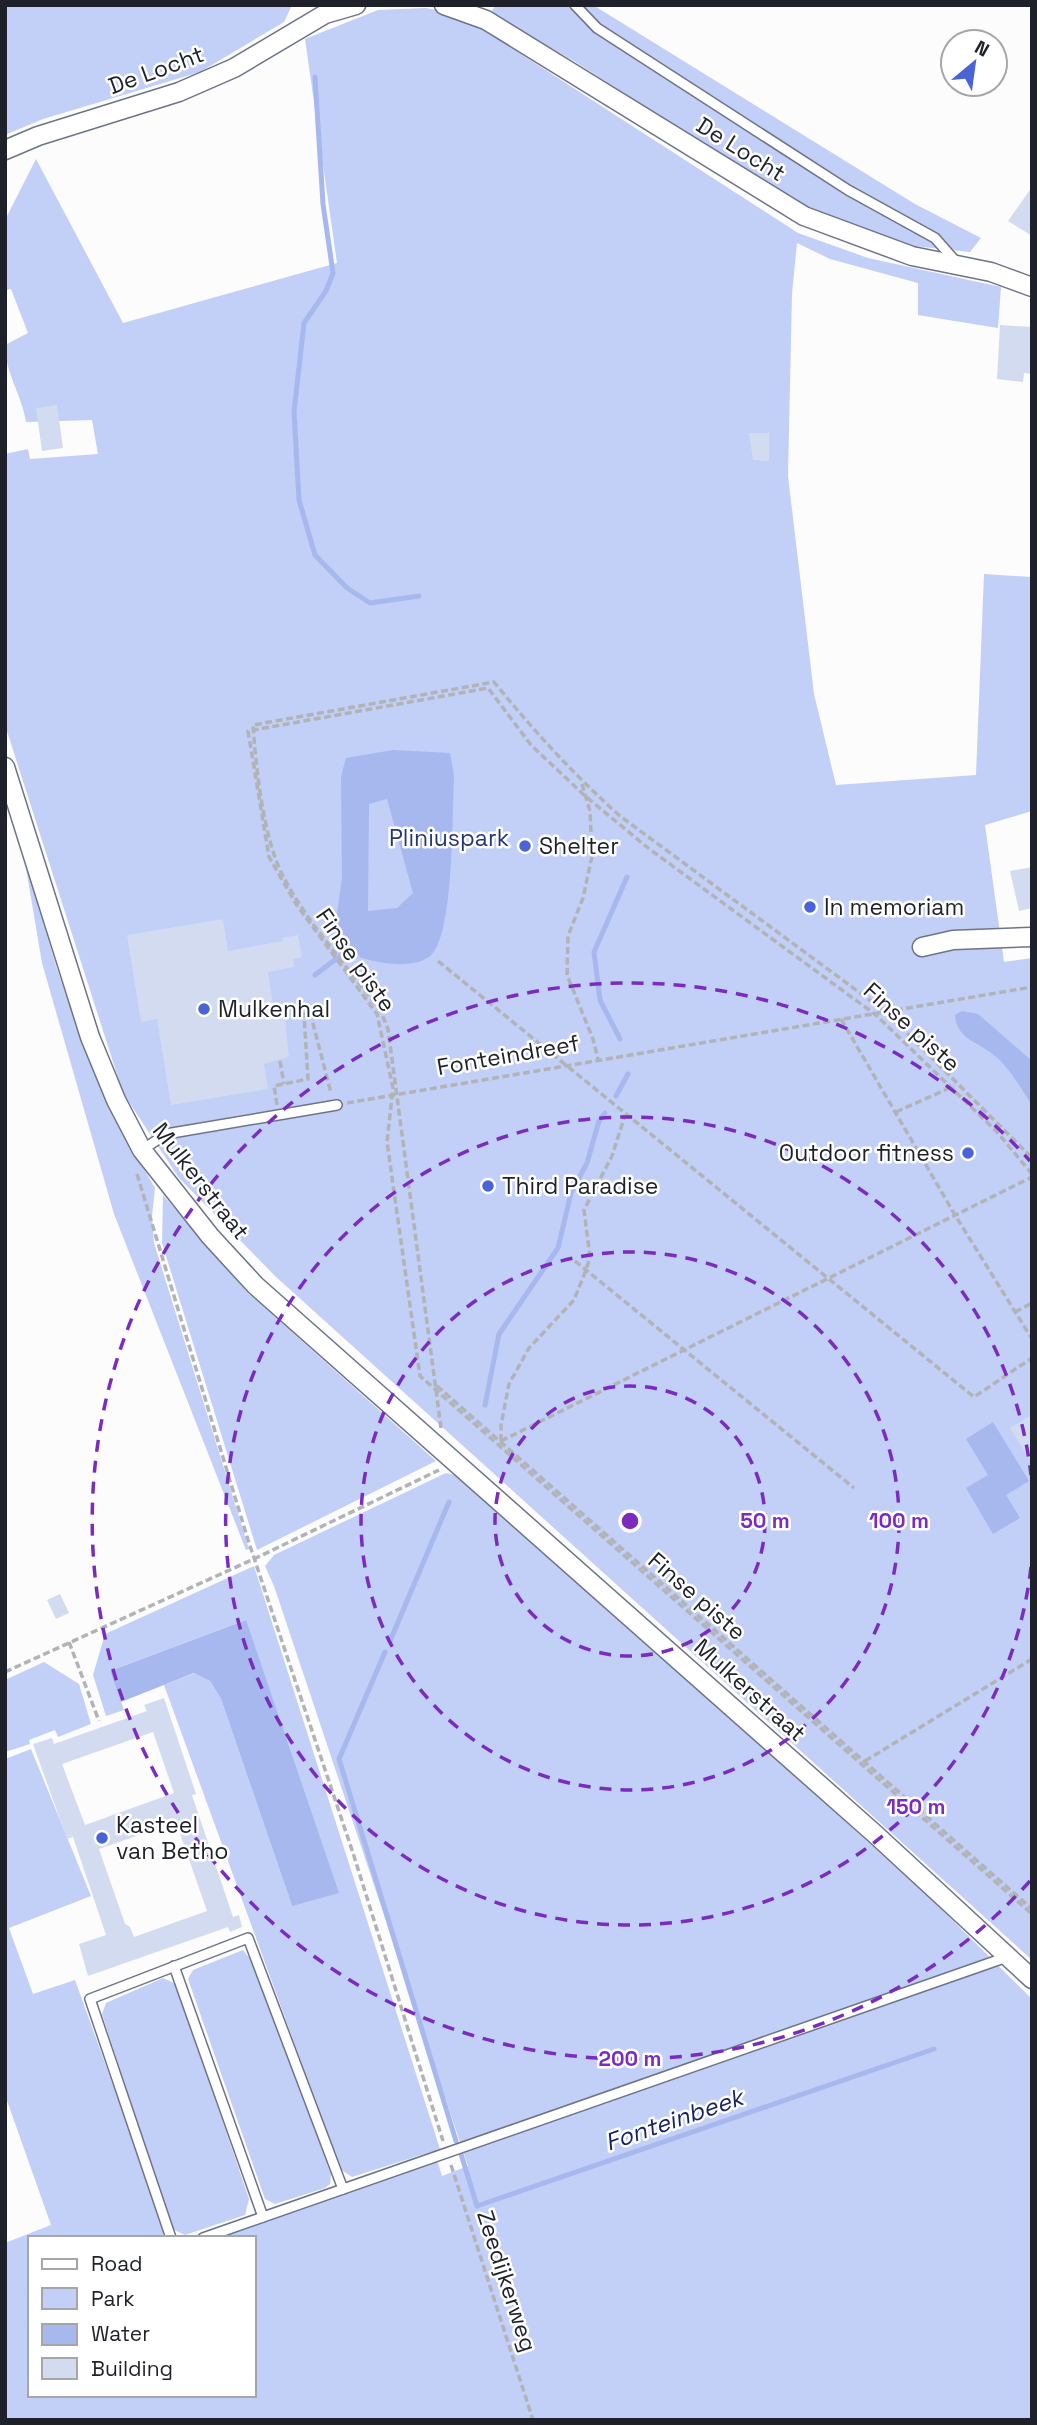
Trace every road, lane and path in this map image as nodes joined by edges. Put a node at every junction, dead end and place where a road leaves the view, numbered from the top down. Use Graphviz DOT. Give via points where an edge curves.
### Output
graph roads {
  1 [pos="356,5"];
  2 [pos="444,5"];
  3 [pos="575,5"];
  4 [pos="322,10"];
  5 [pos="5,150"];
  6 [pos="961,267"];
  7 [pos="1032,287"];
  8 [pos="253,731"];
  9 [pos="5,767"];
  10 [pos="582,782"];
  11 [pos="584,794"];
  12 [pos="1032,937"];
  13 [pos="922,947"];
  14 [pos="438,961"];
  15 [pos="1032,987"];
  16 [pos="886,1012"];
  17 [pos="876,1014"];
  18 [pos="841,1019"];
  19 [pos="598,1059"];
  20 [pos="280,1061"];
  21 [pos="566,1066"];
  22 [pos="958,1083"];
  23 [pos="284,1084"];
  24 [pos="953,1087"];
  25 [pos="397,1095"];
  26 [pos="391,1096"];
  27 [pos="275,1098"];
  28 [pos="336,1105"];
  29 [pos="896,1112"];
  30 [pos="626,1114"];
  31 [pos="142,1150"];
  32 [pos="1032,1158"];
  33 [pos="1032,1175"];
  34 [pos="955,1215"];
  35 [pos="575,1261"];
  36 [pos="586,1270"];
  37 [pos="826,1277"];
  38 [pos="1032,1303"];
  39 [pos="1015,1312"];
  40 [pos="1032,1339"];
  41 [pos="681,1349"];
  42 [pos="1032,1359"];
  43 [pos="437,1386"];
  44 [pos="438,1392"];
  45 [pos="501,1441"];
  46 [pos="450,1456"];
  47 [pos="854,1488"];
  48 [pos="256,1558"];
  49 [pos="69,1642"];
  50 [pos="1032,1659"];
  51 [pos="5,1672"];
  52 [pos="99,1721"];
  53 [pos="865,1761"];
  54 [pos="1032,1912"];
  55 [pos="1009,1957"];
  56 [pos="174,1966"];
  57 [pos="1032,1979"];
  58 [pos="447,2153"];
  59 [pos="343,2189"];
  60 [pos="263,2217"];
  61 [pos="170,2236"];
  62 [pos="209,2236"];
  63 [pos="533,2420"];
  1 -- 4 [label="street, De Locht"];
  2 -- 6 [label="street, De Locht" via="486,20 804,216 912,257"];
  3 -- 6 [label="lane" via="597,28 848,190 934,238"];
  4 -- 5 [label="street, De Locht" via="234,68 179,92"];
  6 -- 7 [label="street, De Locht"];
  8 -- 10 [label="path" via="253,725 495,682"];
  8 -- 11 [label="path, Finse piste" via="488,688 531,745"];
  8 -- 25 [label="path" via="272,850 292,891 381,1012 388,1029"];
  8 -- 26 [label="path, Finse piste" via="248,731 270,856 296,904 377,1014"];
  9 -- 31 [label="street, Mulkerstraat" via="90,1037"];
  10 -- 11 [label="path"];
  10 -- 16 [label="path" via="631,824"];
  11 -- 17 [label="path, Finse piste" via="648,848"];
  11 -- 19 [label="path" via="590,811 592,856 568,936 567,975"];
  12 -- 13 [label="street" via="953,940"];
  14 -- 21 [label="path"];
  15 -- 16 [label="path, Fonteindreef"];
  16 -- 17 [label="path, Fonteindreef"];
  16 -- 22 [label="path"];
  17 -- 18 [label="path, Fonteindreef"];
  17 -- 24 [label="path, Finse piste"];
  18 -- 19 [label="path, Fonteindreef"];
  18 -- 29 [label="path"];
  19 -- 21 [label="path, Fonteindreef"];
  20 -- 23 [label="path"];
  21 -- 25 [label="path, Fonteindreef"];
  21 -- 30 [label="path"];
  22 -- 24 [label="path"];
  22 -- 32 [label="path"];
  23 -- 27 [label="path" via="274,1086"];
  23 -- 28 [label="path" via="308,1079 304,1014 310,1012"];
  24 -- 29 [label="path"];
  24 -- 33 [label="path, Finse piste"];
  25 -- 26 [label="path, Fonteindreef"];
  25 -- 43 [label="path"];
  26 -- 28 [label="path, Fonteindreef"];
  26 -- 44 [label="path, Finse piste" via="387,1142 420,1376"];
  28 -- 31 [label="lane" via="166,1134"];
  29 -- 34 [label="path"];
  30 -- 36 [label="path" via="612,1156 584,1210 590,1257"];
  30 -- 37 [label="path"];
  31 -- 46 [label="street, Mulkerstraat" via="255,1285"];
  31 -- 48 [label="path, Zeedijkerweg" via="134,1164"];
  33 -- 34 [label="path"];
  34 -- 37 [label="path"];
  34 -- 39 [label="path"];
  35 -- 36 [label="path"];
  36 -- 41 [label="path"];
  36 -- 45 [label="path" via="574,1300 529,1348 509,1384"];
  37 -- 41 [label="path"];
  37 -- 42 [label="path" via="974,1397"];
  38 -- 39 [label="path"];
  39 -- 40 [label="path"];
  41 -- 45 [label="path"];
  41 -- 47 [label="path"];
  43 -- 44 [label="path"];
  43 -- 45 [label="path"];
  44 -- 46 [label="path"];
  44 -- 54 [label="path, Finse piste"];
  45 -- 53 [label="path"];
  46 -- 48 [label="path"];
  46 -- 55 [label="street, Mulkerstraat"];
  48 -- 49 [label="path"];
  48 -- 58 [label="path, Zeedijkerweg"];
  49 -- 51 [label="path"];
  49 -- 52 [label="path"];
  50 -- 53 [label="path"];
  53 -- 54 [label="path"];
  55 -- 57 [label="street, Mulkerstraat"];
  55 -- 58 [label="lane"];
  56 -- 59 [label="lane" via="248,1938"];
  56 -- 60 [label="lane"];
  56 -- 61 [label="lane" via="90,1999"];
  58 -- 59 [label="lane"];
  58 -- 63 [label="path, Zeedijkerweg"];
  59 -- 60 [label="lane"];
  60 -- 62 [label="lane"];
}
